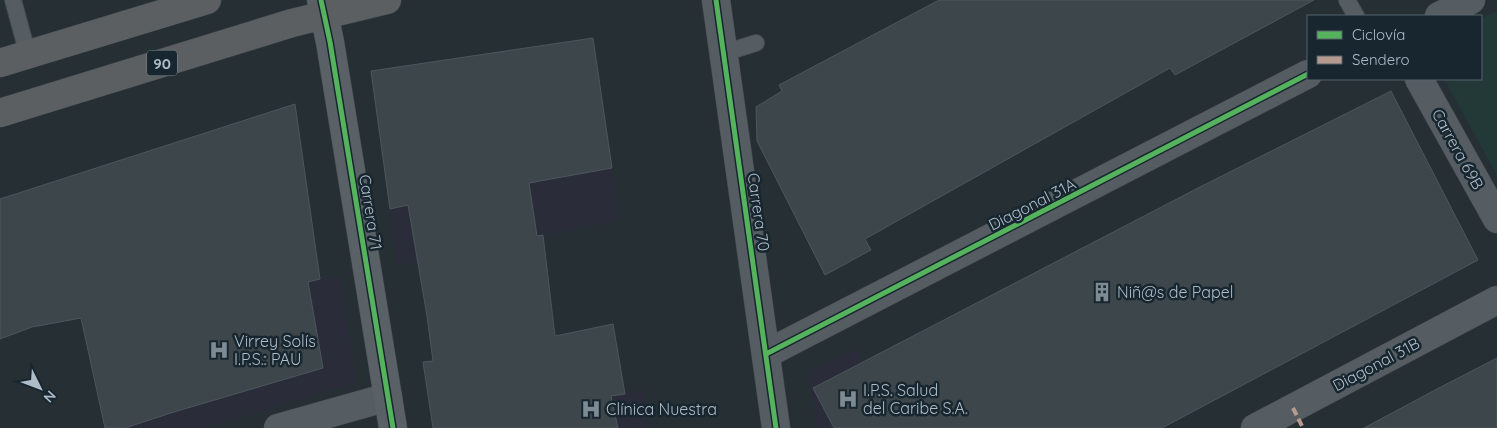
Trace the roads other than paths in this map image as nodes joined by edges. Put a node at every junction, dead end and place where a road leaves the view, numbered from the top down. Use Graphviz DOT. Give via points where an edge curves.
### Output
graph roads {
  1 [pos="12,0"];
  2 [pos="207,0"];
  3 [pos="716,0"];
  4 [pos="1347,0"];
  5 [pos="1471,0"];
  6 [pos="372,2"];
  7 [pos="323,8"];
  8 [pos="1355,15"];
  9 [pos="1441,15"];
  10 [pos="756,43"];
  11 [pos="724,53"];
  12 [pos="28,55"];
  13 [pos="0,63"];
  14 [pos="1307,75"];
  15 [pos="1420,80"];
  16 [pos="0,114"];
  17 [pos="1497,219"];
  18 [pos="1497,300"];
  19 [pos="766,354"];
  20 [pos="388,397"];
  21 [pos="1298,418"];
  22 [pos="278,428"];
  23 [pos="393,428"];
  24 [pos="776,428"];
  25 [pos="1255,428"];
  1 -- 12 [label="lane"];
  2 -- 12 [label="highway"];
  3 -- 11 [label="street, Carrera 70"];
  4 -- 8 [label="lane"];
  5 -- 9 [label="street"];
  6 -- 7 [label="highway, 90"];
  7 -- 16 [label="highway, 90" via="292,23"];
  7 -- 20 [label="street, Carrera 71"];
  10 -- 11 [label="lane"];
  11 -- 19 [label="street, Carrera 70"];
  12 -- 13 [label="highway"];
  14 -- 19 [label="street, Diagonal 31A"];
  15 -- 17 [label="street, Carrera 69B"];
  18 -- 21 [label="street, Diagonal 31B"];
  19 -- 24 [label="street, Carrera 70"];
  20 -- 22 [label="street"];
  20 -- 23 [label="street, Carrera 71"];
  21 -- 25 [label="street, Diagonal 31B"];
}
